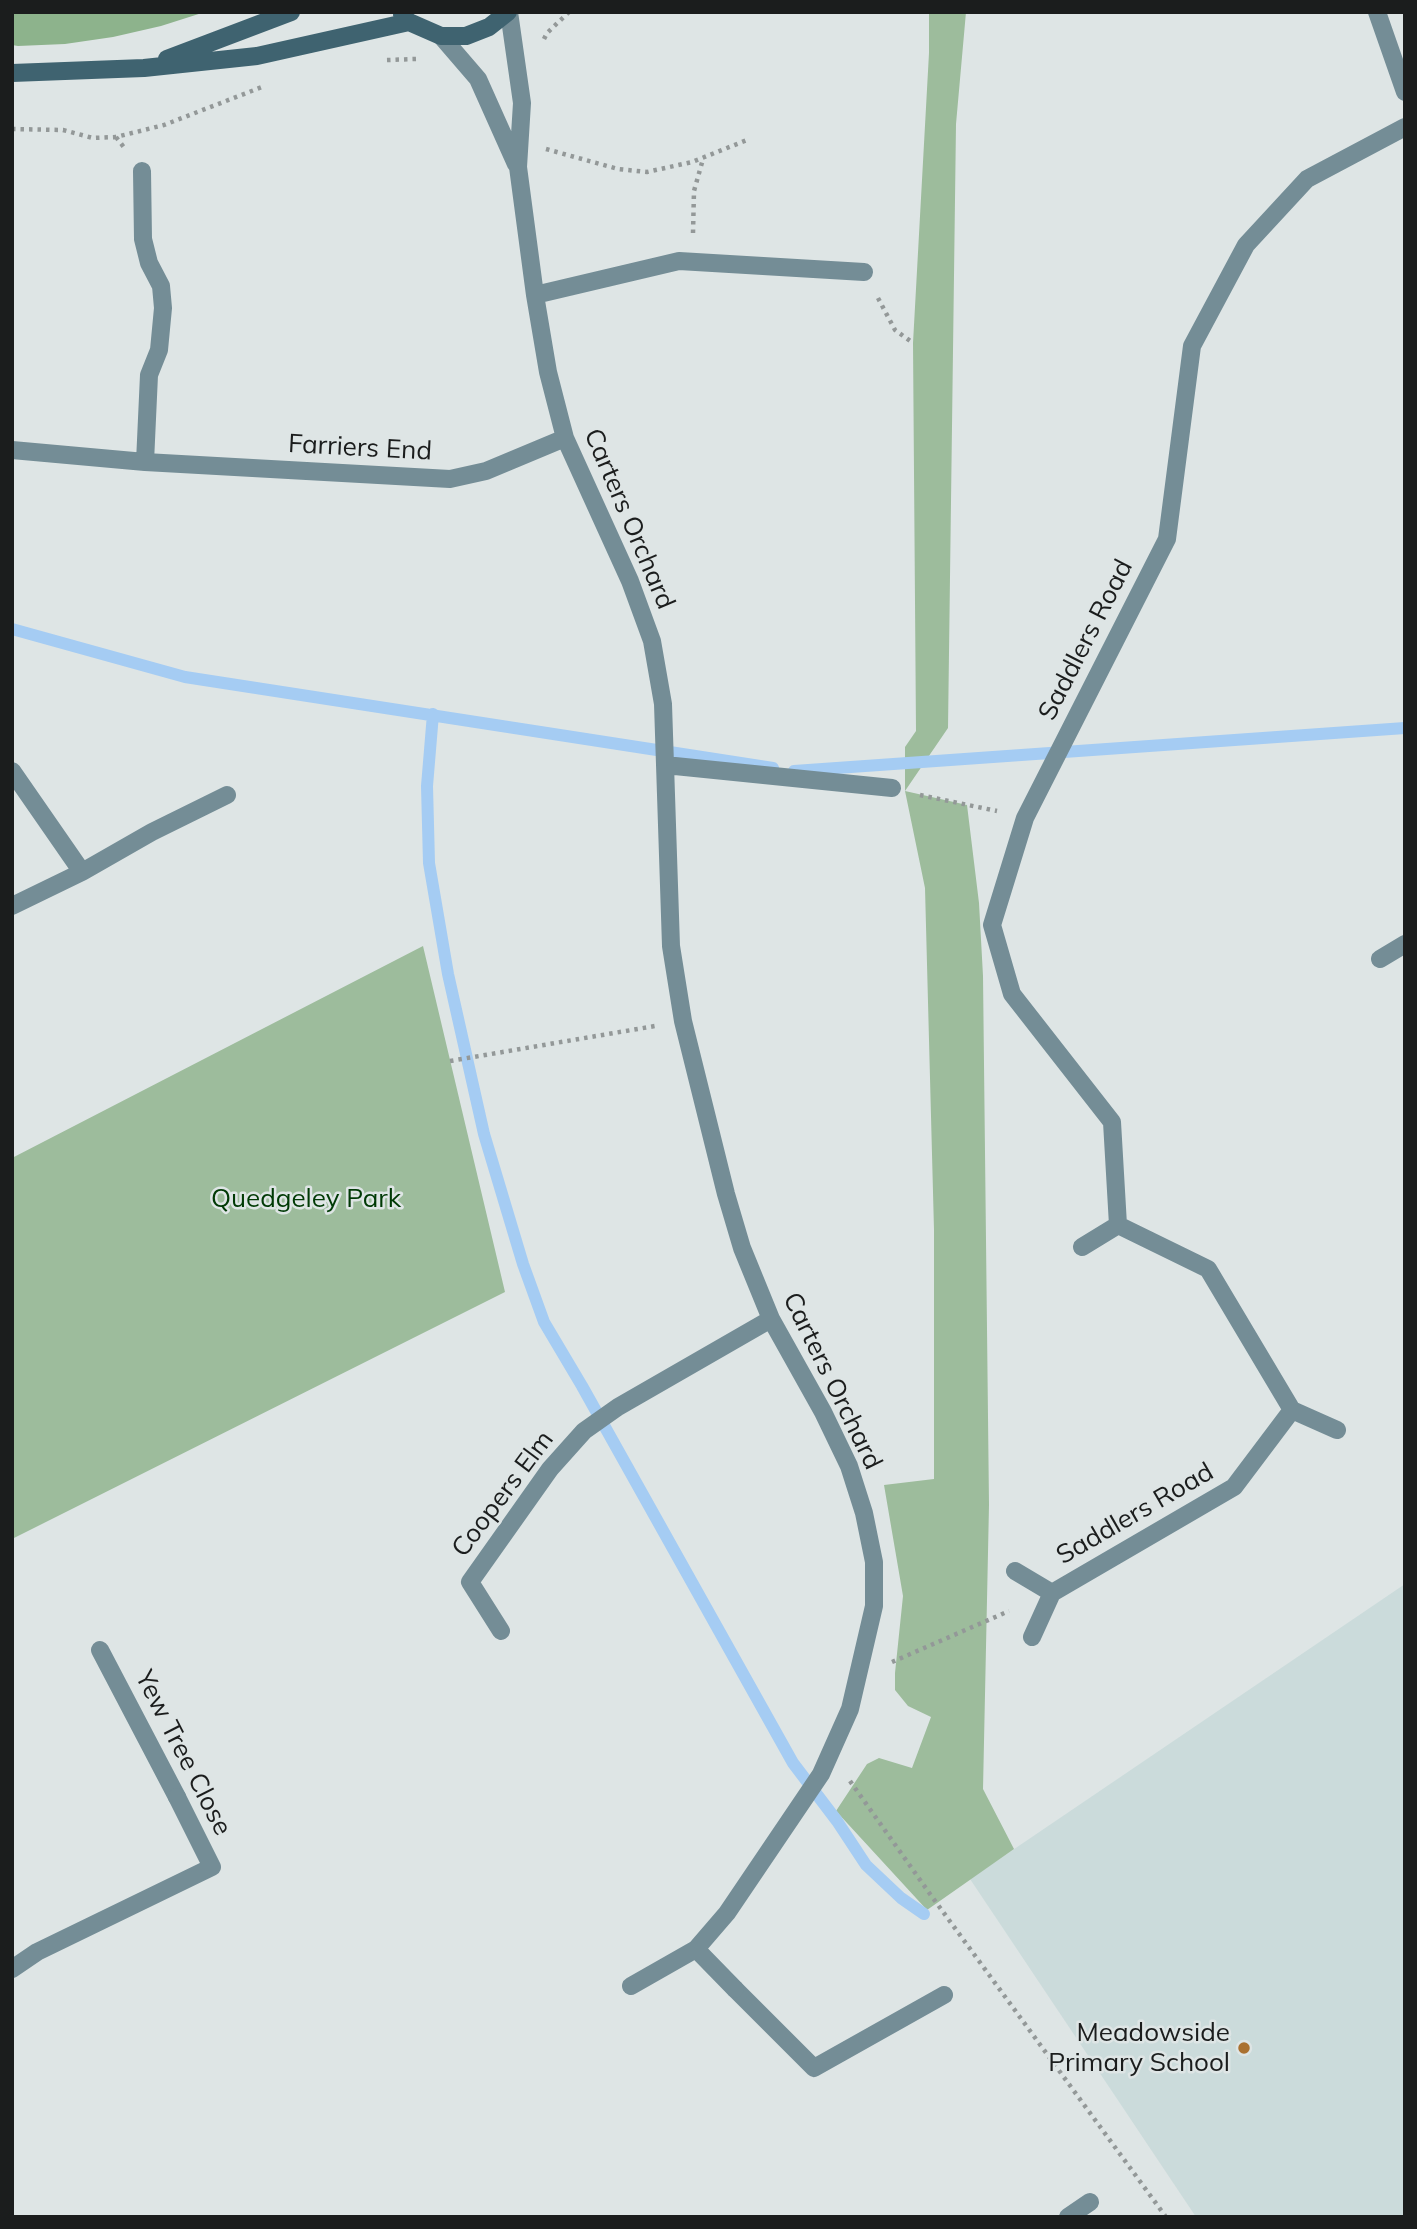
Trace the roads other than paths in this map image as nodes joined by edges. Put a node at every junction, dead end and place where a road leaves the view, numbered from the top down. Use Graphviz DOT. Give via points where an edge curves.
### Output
graph roads {
  1 [pos="291,12"];
  2 [pos="509,12"];
  3 [pos="1377,12"];
  4 [pos="405,17"];
  5 [pos="441,36"];
  6 [pos="144,68"];
  7 [pos="12,73"];
  8 [pos="1405,92"];
  9 [pos="1405,127"];
  10 [pos="518,167"];
  11 [pos="142,171"];
  12 [pos="864,272"];
  13 [pos="535,295"];
  14 [pos="565,438"];
  15 [pos="12,450"];
  16 [pos="145,462"];
  17 [pos="665,765"];
  18 [pos="12,771"];
  19 [pos="892,788"];
  20 [pos="227,795"];
  21 [pos="82,872"];
  22 [pos="12,906"];
  23 [pos="1405,944"];
  24 [pos="1380,959"];
  25 [pos="1118,1225"];
  26 [pos="1082,1247"];
  27 [pos="771,1319"];
  28 [pos="1292,1410"];
  29 [pos="1337,1430"];
  30 [pos="1015,1570"];
  31 [pos="1052,1593"];
  32 [pos="501,1631"];
  33 [pos="1032,1637"];
  34 [pos="100,1650"];
  35 [pos="695,1949"];
  36 [pos="12,1969"];
  37 [pos="631,1986"];
  38 [pos="944,1995"];
  39 [pos="1090,2202"];
  40 [pos="1068,2217"];
  1 -- 6 [label="street"];
  2 -- 5 [label="street" via="466,36"];
  2 -- 10 [label="street, Carters Orchard" via="522,103"];
  3 -- 8 [label="street"];
  4 -- 5 [label="street"];
  4 -- 6 [label="street" via="257,56"];
  5 -- 10 [label="street, Carters Orchard" via="478,79"];
  6 -- 7 [label="street"];
  9 -- 25 [label="street, Saddlers Road" via="1307,179 1247,245 1192,346 1167,539 1025,818 992,925 1012,994 1112,1122"];
  10 -- 13 [label="street, Carters Orchard"];
  11 -- 16 [label="street" via="143,239 161,286 163,308 159,350 149,375"];
  12 -- 13 [label="street" via="679,261"];
  13 -- 14 [label="street, Carters Orchard"];
  14 -- 16 [label="street, Farriers End" via="486,471 450,479"];
  14 -- 17 [label="street, Carters Orchard" via="652,640 663,704"];
  15 -- 16 [label="street, Farriers End"];
  17 -- 19 [label="street"];
  17 -- 27 [label="street, Carters Orchard" via="671,946 683,1021 729,1205"];
  18 -- 21 [label="street"];
  20 -- 21 [label="street"];
  21 -- 22 [label="street"];
  23 -- 24 [label="street"];
  25 -- 26 [label="street"];
  25 -- 28 [label="street" via="1208,1269"];
  27 -- 32 [label="street, Coopers Elm" via="618,1407 584,1431 550,1469 470,1582"];
  27 -- 35 [label="street, Carters Orchard" via="849,1466 874,1562 874,1606 850,1709 832,1755 727,1913"];
  28 -- 29 [label="street"];
  28 -- 31 [label="street, Saddlers Road" via="1234,1487"];
  30 -- 31 [label="street, Saddlers Road"];
  31 -- 33 [label="street, Saddlers Road"];
  34 -- 36 [label="street, Yew Tree Close" via="212,1867 37,1952"];
  35 -- 37 [label="street, Carters Orchard"];
  35 -- 38 [label="street" via="814,2068"];
  39 -- 40 [label="street"];
}
